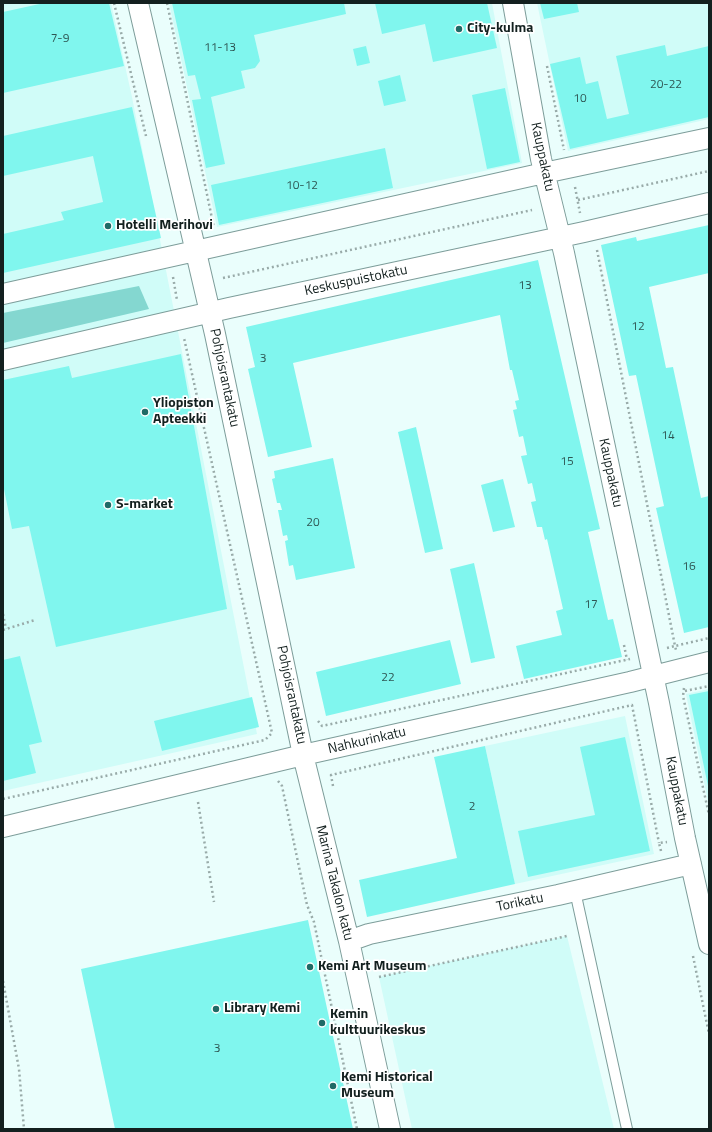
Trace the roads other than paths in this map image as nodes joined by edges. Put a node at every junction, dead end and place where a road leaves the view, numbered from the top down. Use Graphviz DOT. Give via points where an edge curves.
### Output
graph roads {
  1 [pos="138,3"];
  2 [pos="513,3"];
  3 [pos="709,138"];
  4 [pos="544,173"];
  5 [pos="709,203"];
  6 [pos="560,238"];
  7 [pos="196,251"];
  8 [pos="3,294"];
  9 [pos="210,313"];
  10 [pos="3,360"];
  11 [pos="709,662"];
  12 [pos="653,676"];
  13 [pos="303,755"];
  14 [pos="3,827"];
  15 [pos="691,864"];
  16 [pos="574,891"];
  17 [pos="348,941"];
  18 [pos="709,944"];
  19 [pos="390,1129"];
  20 [pos="627,1129"];
  1 -- 7 [label="street, Pohjoisrantakatu"];
  2 -- 4 [label="street, Kauppakatu"];
  3 -- 4 [label="street"];
  4 -- 6 [label="street, Kauppakatu"];
  4 -- 7 [label="street"];
  5 -- 6 [label="street, Keskuspuistokatu"];
  6 -- 9 [label="street, Keskuspuistokatu"];
  6 -- 12 [label="street, Kauppakatu"];
  7 -- 8 [label="street"];
  7 -- 9 [label="street, Pohjoisrantakatu"];
  9 -- 10 [label="street, Keskuspuistokatu"];
  9 -- 13 [label="street, Pohjoisrantakatu"];
  11 -- 12 [label="street, Nahkurinkatu"];
  12 -- 13 [label="street, Nahkurinkatu"];
  12 -- 15 [label="street, Kauppakatu"];
  13 -- 14 [label="street, Nahkurinkatu"];
  13 -- 17 [label="street, Marina Takalon katu"];
  15 -- 16 [label="street, Torikatu"];
  15 -- 18 [label="street, Kauppakatu"];
  16 -- 17 [label="street, Torikatu" via="369,934"];
  16 -- 20 [label="lane"];
  17 -- 19 [label="street, Marina Takalon katu"];
}
